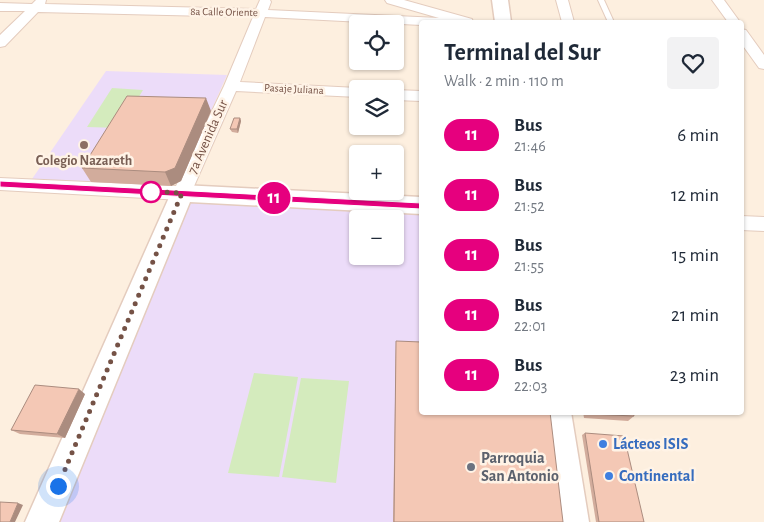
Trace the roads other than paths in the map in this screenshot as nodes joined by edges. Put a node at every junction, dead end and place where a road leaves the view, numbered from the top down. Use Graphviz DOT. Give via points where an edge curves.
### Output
graph roads {
  1 [pos="391,0"];
  2 [pos="500,0"];
  3 [pos="562,0"];
  4 [pos="602,0"];
  5 [pos="718,0"];
  6 [pos="39,4"];
  7 [pos="262,6"];
  8 [pos="0,7"];
  9 [pos="424,20"];
  10 [pos="460,20"];
  11 [pos="503,20"];
  12 [pos="567,20"];
  13 [pos="610,20"];
  14 [pos="733,20"];
  15 [pos="744,34"];
  16 [pos="757,36"];
  17 [pos="744,37"];
  18 [pos="0,43"];
  19 [pos="764,65"];
  20 [pos="231,86"];
  21 [pos="349,92"];
  22 [pos="404,95"];
  23 [pos="419,96"];
  24 [pos="0,184"];
  25 [pos="182,193"];
  26 [pos="419,206"];
  27 [pos="744,223"];
  28 [pos="764,224"];
  29 [pos="556,415"];
  30 [pos="42,522"];
  31 [pos="572,522"];
  1 -- 10 [label="street"];
  2 -- 11 [label="street"];
  3 -- 12 [label="street"];
  4 -- 13 [label="lane"];
  5 -- 14 [label="street"];
  6 -- 7 [label="street, 8a Calle Oriente"];
  6 -- 8 [label="street, 8a Calle Oriente"];
  6 -- 18 [label="street"];
  7 -- 9 [label="street, 8a Calle Oriente"];
  7 -- 20 [label="street, 7a Avenida Sur"];
  15 -- 16 [label="street"];
  17 -- 19 [label="street"];
  20 -- 21 [label="street, Pasaje Juliana"];
  20 -- 25 [label="street, 7a Avenida Sur"];
  22 -- 23 [label="street"];
  24 -- 25 [label="street"];
  25 -- 26 [label="street"];
  25 -- 30 [label="street, 7a Avenida Sur"];
  27 -- 28 [label="street"];
  29 -- 31 [label="street"];
}
